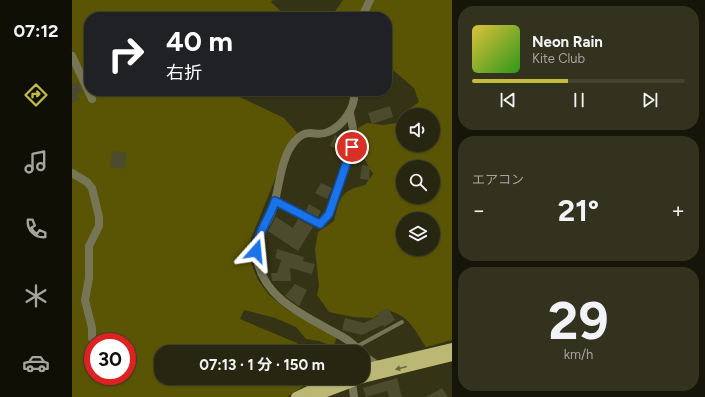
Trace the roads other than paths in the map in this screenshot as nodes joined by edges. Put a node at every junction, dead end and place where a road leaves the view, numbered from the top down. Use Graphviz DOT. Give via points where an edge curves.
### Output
graph roads {
  1 [pos="370,0"];
  2 [pos="364,12"];
  3 [pos="72,56"];
  4 [pos="84,82"];
  5 [pos="91,96"];
  6 [pos="354,96"];
  7 [pos="92,99"];
  8 [pos="350,113"];
  9 [pos="72,173"];
  10 [pos="275,201"];
  11 [pos="402,322"];
  12 [pos="92,333"];
  13 [pos="355,345"];
  14 [pos="365,345"];
  15 [pos="452,348"];
  16 [pos="452,356"];
  17 [pos="370,360"];
  18 [pos="377,365"];
  19 [pos="370,367"];
  20 [pos="370,376"];
  21 [pos="321,385"];
  22 [pos="342,385"];
  23 [pos="352,385"];
  24 [pos="296,397"];
  25 [pos="313,397"];
  26 [pos="354,397"];
  1 -- 2 [label="street"];
  3 -- 4 [label="street"];
  5 -- 7 [label="street"];
  6 -- 8 [label="street"];
  8 -- 10 [label="street" via="328,132 306,133 293,143 286,156"];
  8 -- 10 [label="street" via="354,140 329,214 320,224"];
  9 -- 12 [label="street" via="92,188 99,217 99,226 89,246 89,278 85,300"];
  10 -- 13 [label="street" via="256,244 256,259 267,284 275,296 294,310"];
  11 -- 14 [label="lane"];
  15 -- 18 [label="main road"];
  16 -- 20 [label="main road, one-way"];
  17 -- 18 [label="street"];
  18 -- 19 [label="main road"];
  21 -- 24 [label="main road"];
  22 -- 25 [label="main road"];
  23 -- 26 [label="street"];
}
